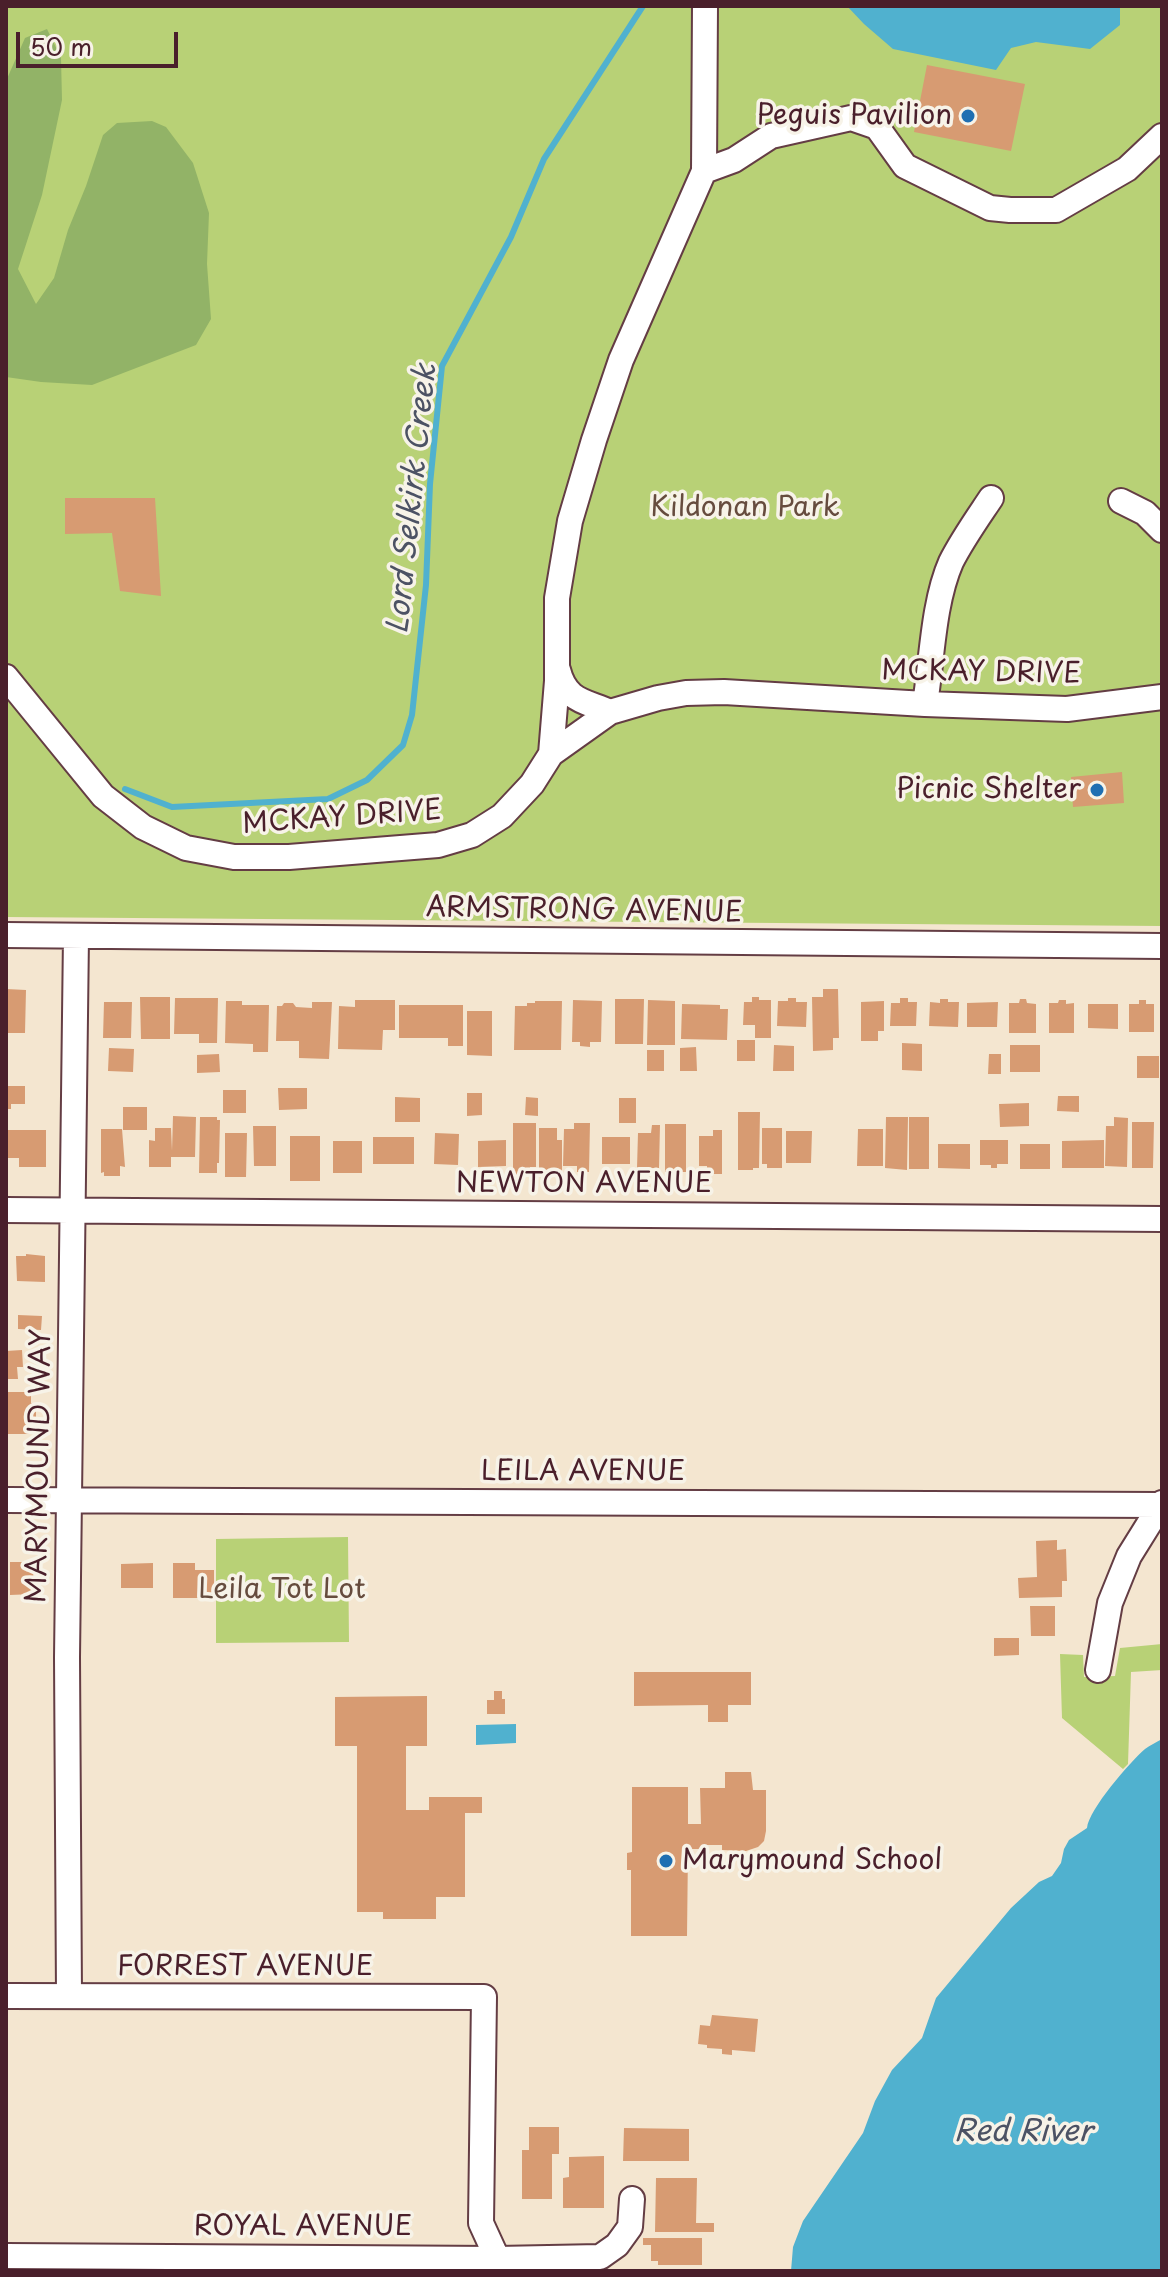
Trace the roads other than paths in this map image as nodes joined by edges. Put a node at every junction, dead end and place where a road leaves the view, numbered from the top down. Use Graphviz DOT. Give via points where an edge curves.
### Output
graph roads {
  1 [pos="705,6"];
  2 [pos="1162,136"];
  3 [pos="704,171"];
  4 [pos="991,498"];
  5 [pos="1121,501"];
  6 [pos="1162,530"];
  7 [pos="558,668"];
  8 [pos="6,677"];
  9 [pos="1162,697"];
  10 [pos="925,704"];
  11 [pos="610,712"];
  12 [pos="551,754"];
  13 [pos="6,935"];
  14 [pos="76,936"];
  15 [pos="1162,946"];
  16 [pos="6,1210"];
  17 [pos="73,1210"];
  18 [pos="1162,1219"];
  19 [pos="6,1500"];
  20 [pos="70,1500"];
  21 [pos="1161,1504"];
  22 [pos="1098,1670"];
  23 [pos="6,1996"];
  24 [pos="69,1996"];
  25 [pos="632,2199"];
  26 [pos="6,2256"];
  27 [pos="500,2265"];
  1 -- 3 [label="street"];
  2 -- 3 [label="street" via="1127,169 1056,210 990,208 905,166 877,127 851,118 771,136 734,160"];
  3 -- 7 [label="street" via="621,360 570,521 557,598"];
  4 -- 10 [label="street" via="950,565 940,597"];
  5 -- 6 [label="street" via="1145,513"];
  7 -- 11 [label="street" via="562,683 576,699"];
  7 -- 12 [label="street"];
  8 -- 12 [label="street, MCKAY DRIVE" via="103,796 123,812 186,848 234,857 438,845 472,835 502,816"];
  9 -- 10 [label="street, MCKAY DRIVE" via="1067,709"];
  10 -- 11 [label="street, MCKAY DRIVE" via="724,692 686,693"];
  11 -- 12 [label="street, MCKAY DRIVE"];
  13 -- 14 [label="street, ARMSTRONG AVENUE"];
  14 -- 15 [label="street, ARMSTRONG AVENUE"];
  14 -- 17 [label="street, MARYMOUND WAY"];
  16 -- 17 [label="street, NEWTON AVENUE"];
  17 -- 18 [label="street, NEWTON AVENUE"];
  17 -- 20 [label="street, MARYMOUND WAY"];
  19 -- 20 [label="street, LEILA AVENUE"];
  20 -- 21 [label="street, LEILA AVENUE"];
  20 -- 24 [label="street, MARYMOUND WAY"];
  21 -- 22 [label="street" via="1129,1556 1110,1603"];
  23 -- 24 [label="street, FORREST AVENUE"];
  24 -- 27 [label="street, FORREST AVENUE" via="484,1997 481,2223"];
  25 -- 27 [label="street, ROYAL AVENUE" via="630,2227 600,2257"];
  26 -- 27 [label="street, ROYAL AVENUE"];
}
